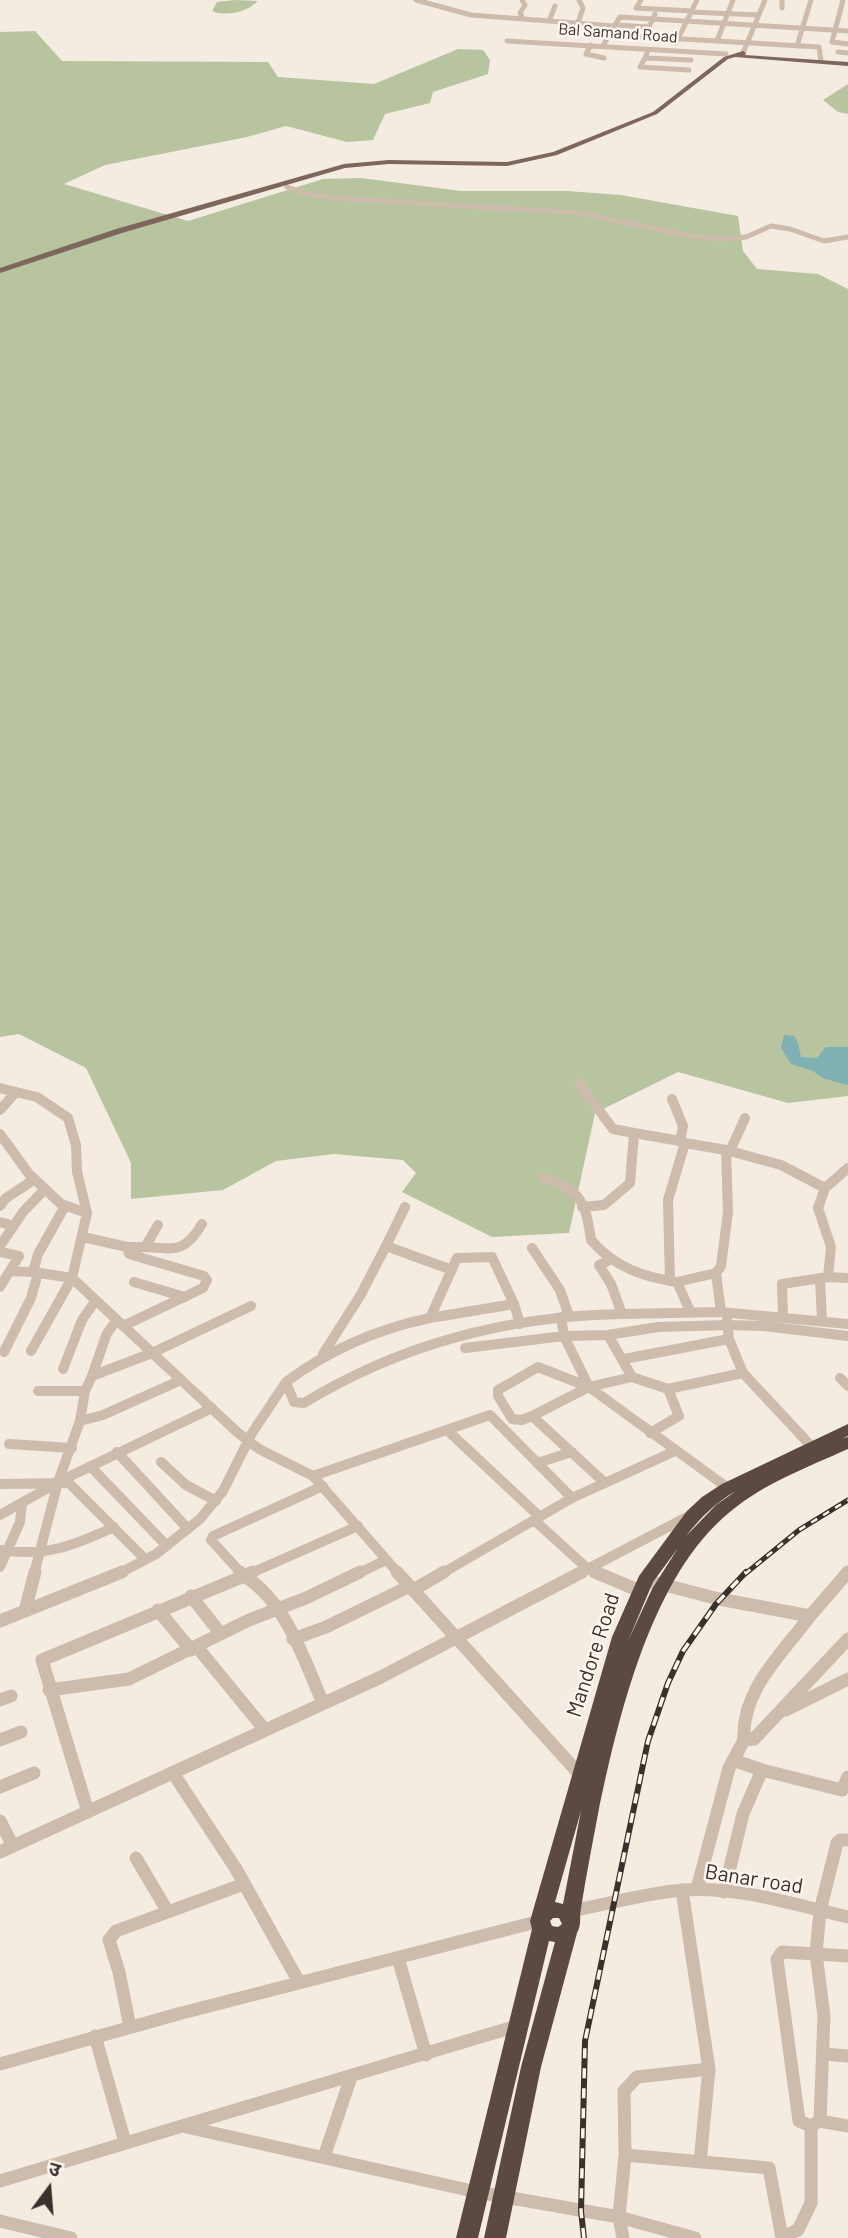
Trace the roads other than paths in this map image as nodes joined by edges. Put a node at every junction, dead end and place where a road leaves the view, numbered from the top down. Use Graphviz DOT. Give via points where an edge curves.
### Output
graph roads {
  1 [pos="416,0"];
  2 [pos="641,0"];
  3 [pos="667,0"];
  4 [pos="697,0"];
  5 [pos="733,0"];
  6 [pos="765,0"];
  7 [pos="782,0"];
  8 [pos="811,0"];
  9 [pos="843,0"];
  10 [pos="523,1"];
  11 [pos="581,2"];
  12 [pos="555,6"];
  13 [pos="782,8"];
  14 [pos="660,9"];
  15 [pos="692,12"];
  16 [pos="728,14"];
  17 [pos="759,15"];
  18 [pos="523,19"];
  19 [pos="653,19"];
  20 [pos="549,21"];
  21 [pos="687,21"];
  22 [pos="578,23"];
  23 [pos="724,23"];
  24 [pos="614,25"];
  25 [pos="755,25"];
  26 [pos="649,27"];
  27 [pos="802,28"];
  28 [pos="836,30"];
  29 [pos="848,31"];
  30 [pos="611,35"];
  31 [pos="643,37"];
  32 [pos="678,38"];
  33 [pos="508,41"];
  34 [pos="717,41"];
  35 [pos="748,43"];
  36 [pos="848,44"];
  37 [pos="591,45"];
  38 [pos="603,46"];
  39 [pos="797,46"];
  40 [pos="649,49"];
  41 [pos="679,51"];
  42 [pos="838,52"];
  43 [pos="848,53"];
  44 [pos="736,55"];
  45 [pos="604,58"];
  46 [pos="645,58"];
  47 [pos="677,60"];
  48 [pos="691,60"];
  49 [pos="821,61"];
  50 [pos="848,63"];
  51 [pos="673,69"];
  52 [pos="689,70"];
  53 [pos="531,162"];
  54 [pos="287,187"];
  55 [pos="848,237"];
  56 [pos="0,273"];
  57 [pos="579,1083"];
  58 [pos="0,1088"];
  59 [pos="16,1092"];
  60 [pos="672,1099"];
  61 [pos="0,1110"];
  62 [pos="745,1118"];
  63 [pos="634,1133"];
  64 [pos="0,1134"];
  65 [pos="682,1142"];
  66 [pos="728,1151"];
  67 [pos="848,1168"];
  68 [pos="543,1178"];
  69 [pos="35,1179"];
  70 [pos="824,1188"];
  71 [pos="45,1189"];
  72 [pos="0,1206"];
  73 [pos="65,1206"];
  74 [pos="582,1207"];
  75 [pos="405,1208"];
  76 [pos="87,1213"];
  77 [pos="0,1222"];
  78 [pos="158,1224"];
  79 [pos="202,1224"];
  80 [pos="14,1226"];
  81 [pos="83,1237"];
  82 [pos="0,1246"];
  83 [pos="386,1246"];
  84 [pos="127,1247"];
  85 [pos="145,1247"];
  86 [pos="532,1248"];
  87 [pos="0,1252"];
  88 [pos="610,1260"];
  89 [pos="452,1270"];
  90 [pos="11,1271"];
  91 [pos="35,1273"];
  92 [pos="716,1273"];
  93 [pos="72,1278"];
  94 [pos="824,1278"];
  95 [pos="848,1278"];
  96 [pos="674,1281"];
  97 [pos="134,1282"];
  98 [pos="0,1287"];
  99 [pos="185,1297"];
  100 [pos="96,1300"];
  101 [pos="514,1304"];
  102 [pos="251,1307"];
  103 [pos="690,1311"];
  104 [pos="723,1312"];
  105 [pos="622,1314"];
  106 [pos="565,1316"];
  107 [pos="783,1317"];
  108 [pos="429,1320"];
  109 [pos="822,1320"];
  110 [pos="120,1323"];
  111 [pos="520,1324"];
  112 [pos="848,1324"];
  113 [pos="728,1325"];
  114 [pos="608,1335"];
  115 [pos="565,1336"];
  116 [pos="848,1336"];
  117 [pos="729,1339"];
  118 [pos="465,1348"];
  119 [pos="31,1351"];
  120 [pos="4,1352"];
  121 [pos="152,1353"];
  122 [pos="320,1358"];
  123 [pos="624,1359"];
  124 [pos="63,1369"];
  125 [pos="743,1373"];
  126 [pos="92,1376"];
  127 [pos="632,1377"];
  128 [pos="181,1380"];
  129 [pos="286,1382"];
  130 [pos="589,1387"];
  131 [pos="667,1389"];
  132 [pos="38,1391"];
  133 [pos="85,1391"];
  134 [pos="212,1408"];
  135 [pos="532,1416"];
  136 [pos="80,1421"];
  137 [pos="848,1429"];
  138 [pos="447,1430"];
  139 [pos="650,1433"];
  140 [pos="248,1441"];
  141 [pos="848,1442"];
  142 [pos="9,1444"];
  143 [pos="812,1447"];
  144 [pos="72,1448"];
  145 [pos="675,1451"];
  146 [pos="117,1452"];
  147 [pos="572,1452"];
  148 [pos="160,1462"];
  149 [pos="537,1463"];
  150 [pos="90,1466"];
  151 [pos="313,1476"];
  152 [pos="58,1482"];
  153 [pos="605,1483"];
  154 [pos="0,1484"];
  155 [pos="323,1486"];
  156 [pos="728,1488"];
  157 [pos="572,1498"];
  158 [pos="216,1501"];
  159 [pos="22,1503"];
  160 [pos="0,1515"];
  161 [pos="693,1515"];
  162 [pos="537,1518"];
  163 [pos="358,1526"];
  164 [pos="114,1527"];
  165 [pos="188,1529"];
  166 [pos="167,1546"];
  167 [pos="4,1551"];
  168 [pos="37,1555"];
  169 [pos="145,1559"];
  170 [pos="386,1560"];
  171 [pos="0,1567"];
  172 [pos="588,1569"];
  173 [pos="848,1572"];
  174 [pos="244,1576"];
  175 [pos="663,1585"];
  176 [pos="643,1586"];
  177 [pos="411,1588"];
  178 [pos="191,1596"];
  179 [pos="276,1609"];
  180 [pos="158,1610"];
  181 [pos="25,1611"];
  182 [pos="810,1616"];
  183 [pos="0,1621"];
  184 [pos="221,1634"];
  185 [pos="456,1637"];
  186 [pos="293,1639"];
  187 [pos="848,1639"];
  188 [pos="194,1648"];
  189 [pos="848,1678"];
  190 [pos="49,1690"];
  191 [pos="323,1703"];
  192 [pos="780,1714"];
  193 [pos="265,1730"];
  194 [pos="21,1732"];
  195 [pos="0,1740"];
  196 [pos="744,1740"];
  197 [pos="733,1759"];
  198 [pos="762,1770"];
  199 [pos="34,1773"];
  200 [pos="173,1773"];
  201 [pos="581,1776"];
  202 [pos="848,1777"];
  203 [pos="0,1787"];
  204 [pos="845,1791"];
  205 [pos="88,1812"];
  206 [pos="0,1821"];
  207 [pos="848,1840"];
  208 [pos="13,1846"];
  209 [pos="0,1852"];
  210 [pos="136,1858"];
  211 [pos="244,1884"];
  212 [pos="697,1889"];
  213 [pos="682,1890"];
  214 [pos="724,1892"];
  215 [pos="820,1911"];
  216 [pos="168,1912"];
  217 [pos="848,1917"];
  218 [pos="570,1919"];
  219 [pos="542,1921"];
  220 [pos="816,1954"];
  221 [pos="848,1956"];
  222 [pos="398,1958"];
  223 [pos="299,1982"];
  224 [pos="518,2026"];
  225 [pos="130,2027"];
  226 [pos="95,2036"];
  227 [pos="825,2054"];
  228 [pos="426,2056"];
  229 [pos="848,2056"];
  230 [pos="0,2064"];
  231 [pos="709,2069"];
  232 [pos="351,2077"];
  233 [pos="815,2123"];
  234 [pos="182,2126"];
  235 [pos="848,2126"];
  236 [pos="125,2142"];
  237 [pos="625,2155"];
  238 [pos="324,2157"];
  239 [pos="700,2162"];
  240 [pos="0,2181"];
  241 [pos="477,2192"];
  242 [pos="505,2197"];
  243 [pos="619,2217"];
  244 [pos="0,2221"];
  245 [pos="782,2237"];
  246 [pos="71,2238"];
  247 [pos="467,2238"];
  248 [pos="495,2238"];
  249 [pos="623,2238"];
  250 [pos="693,2238"];
  1 -- 18 [label="street" via="471,15"];
  2 -- 14 [label="street" via="636,8"];
  3 -- 14 [label="street"];
  4 -- 15 [label="street"];
  5 -- 16 [label="street"];
  6 -- 17 [label="street"];
  7 -- 13 [label="street"];
  8 -- 27 [label="street"];
  9 -- 28 [label="street"];
  10 -- 18 [label="street"];
  11 -- 22 [label="street"];
  12 -- 20 [label="street"];
  14 -- 15 [label="street"];
  14 -- 19 [label="street"];
  15 -- 16 [label="street"];
  15 -- 21 [label="street"];
  16 -- 17 [label="street"];
  16 -- 23 [label="street"];
  17 -- 25 [label="street"];
  18 -- 20 [label="street"];
  19 -- 21 [label="street"];
  19 -- 24 [label="street" via="622,17"];
  19 -- 26 [label="street"];
  20 -- 22 [label="street"];
  21 -- 23 [label="street"];
  21 -- 32 [label="street"];
  22 -- 24 [label="street"];
  23 -- 25 [label="street"];
  23 -- 34 [label="street"];
  24 -- 26 [label="street"];
  24 -- 30 [label="street"];
  25 -- 27 [label="street"];
  25 -- 35 [label="street"];
  26 -- 31 [label="street"];
  27 -- 28 [label="street"];
  27 -- 39 [label="street"];
  28 -- 29 [label="street"];
  28 -- 36 [label="street" via="832,42"];
  30 -- 31 [label="street"];
  30 -- 38 [label="street"];
  31 -- 32 [label="street"];
  32 -- 34 [label="street"];
  32 -- 41 [label="street" via="674,48"];
  33 -- 37 [label="street, Bal Samand Road"];
  34 -- 35 [label="street"];
  35 -- 39 [label="street"];
  35 -- 44 [label="street"];
  37 -- 38 [label="street, Bal Samand Road"];
  37 -- 45 [label="street" via="586,54"];
  38 -- 40 [label="street, Bal Samand Road"];
  39 -- 49 [label="street" via="819,47"];
  40 -- 41 [label="street, Bal Samand Road"];
  40 -- 46 [label="street"];
  41 -- 44 [label="street, Bal Samand Road"];
  42 -- 43 [label="street"];
  44 -- 49 [label="main road, Bal Samand Road"];
  44 -- 50 [label="main road, Bal Samand Road"];
  44 -- 53 [label="main road" via="664,113"];
  46 -- 47 [label="street"];
  46 -- 51 [label="street" via="640,67"];
  47 -- 48 [label="street"];
  47 -- 51 [label="street"];
  49 -- 50 [label="main road, Bal Samand Road"];
  51 -- 52 [label="street"];
  53 -- 54 [label="main road" via="503,166 377,164"];
  53 -- 56 [label="main road" via="344,166 119,231"];
  54 -- 55 [label="street" via="353,199 581,213 719,239 746,237 771,226 824,240"];
  54 -- 56 [label="main road"];
  57 -- 63 [label="street" via="613,1129"];
  58 -- 59 [label="street"];
  59 -- 61 [label="street"];
  59 -- 76 [label="street" via="37,1097 68,1118"];
  60 -- 65 [label="street" via="683,1126"];
  62 -- 66 [label="street"];
  63 -- 65 [label="street"];
  63 -- 74 [label="street" via="630,1183 604,1205"];
  64 -- 69 [label="street"];
  65 -- 66 [label="street"];
  65 -- 96 [label="street" via="669,1199"];
  66 -- 70 [label="street" via="781,1165"];
  66 -- 92 [label="street" via="728,1212 721,1266"];
  67 -- 70 [label="street"];
  68 -- 74 [label="street" via="580,1196"];
  69 -- 71 [label="street"];
  69 -- 72 [label="street"];
  70 -- 94 [label="street" via="818,1208 831,1247"];
  71 -- 73 [label="street"];
  71 -- 80 [label="street"];
  73 -- 76 [label="street"];
  73 -- 91 [label="street" via="38,1254"];
  74 -- 88 [label="street" via="590,1221 591,1240"];
  75 -- 83 [label="street"];
  76 -- 81 [label="street"];
  77 -- 80 [label="street"];
  78 -- 85 [label="street"];
  79 -- 85 [label="street" via="190,1244 182,1248"];
  80 -- 82 [label="street"];
  81 -- 84 [label="street"];
  81 -- 93 [label="street"];
  83 -- 89 [label="street"];
  83 -- 122 [label="street"];
  84 -- 85 [label="street"];
  84 -- 99 [label="street" via="129,1254 204,1276 203,1288"];
  86 -- 106 [label="street" via="555,1281"];
  87 -- 90 [label="street" via="19,1256"];
  88 -- 96 [label="street" via="632,1272"];
  88 -- 105 [label="street" via="599,1265"];
  89 -- 101 [label="street" via="459,1257 492,1257"];
  89 -- 108 [label="street"];
  90 -- 91 [label="street"];
  90 -- 98 [label="street"];
  91 -- 93 [label="street"];
  91 -- 120 [label="street" via="31,1298"];
  92 -- 96 [label="street"];
  92 -- 104 [label="street"];
  93 -- 100 [label="street"];
  93 -- 119 [label="street"];
  94 -- 95 [label="street"];
  94 -- 107 [label="street" via="782,1284"];
  94 -- 109 [label="street"];
  96 -- 103 [label="street"];
  97 -- 99 [label="street"];
  99 -- 110 [label="street"];
  100 -- 110 [label="street"];
  100 -- 124 [label="street" via="82,1320"];
  101 -- 108 [label="street"];
  101 -- 111 [label="street"];
  102 -- 121 [label="street"];
  103 -- 104 [label="street"];
  103 -- 105 [label="street"];
  104 -- 107 [label="street"];
  104 -- 113 [label="street"];
  105 -- 106 [label="street"];
  106 -- 111 [label="street"];
  106 -- 115 [label="street"];
  107 -- 109 [label="street"];
  108 -- 122 [label="street" via="349,1342"];
  109 -- 112 [label="street"];
  110 -- 121 [label="street"];
  110 -- 126 [label="street" via="107,1333"];
  111 -- 129 [label="street" via="413,1349 359,1371 304,1403 294,1402"];
  113 -- 114 [label="street" via="659,1327"];
  113 -- 116 [label="street"];
  113 -- 117 [label="street"];
  114 -- 115 [label="street"];
  114 -- 123 [label="street"];
  115 -- 118 [label="street"];
  115 -- 130 [label="street"];
  117 -- 123 [label="street"];
  117 -- 125 [label="street"];
  121 -- 126 [label="street"];
  121 -- 128 [label="street"];
  122 -- 129 [label="street"];
  123 -- 127 [label="street"];
  125 -- 131 [label="street"];
  125 -- 143 [label="street"];
  126 -- 133 [label="street"];
  127 -- 130 [label="street"];
  127 -- 131 [label="street"];
  128 -- 134 [label="street"];
  128 -- 136 [label="street"];
  129 -- 140 [label="street"];
  130 -- 135 [label="street"];
  130 -- 135 [label="street" via="533,1368 498,1390 512,1419"];
  130 -- 139 [label="street"];
  131 -- 139 [label="street" via="679,1416"];
  132 -- 133 [label="street"];
  133 -- 136 [label="street"];
  134 -- 140 [label="street"];
  134 -- 146 [label="street"];
  135 -- 147 [label="street"];
  136 -- 144 [label="street"];
  137 -- 143 [label="highway, Mandore Road"];
  138 -- 149 [label="street" via="490,1415"];
  138 -- 151 [label="street"];
  138 -- 162 [label="street"];
  139 -- 145 [label="street"];
  140 -- 151 [label="street"];
  140 -- 158 [label="street"];
  141 -- 175 [label="highway, Mandore Road" via="762,1482 720,1510 698,1531"];
  142 -- 144 [label="street"];
  143 -- 156 [label="highway, Mandore Road"];
  144 -- 152 [label="street"];
  145 -- 153 [label="street"];
  145 -- 156 [label="street"];
  146 -- 150 [label="street"];
  146 -- 165 [label="street"];
  147 -- 149 [label="street"];
  147 -- 153 [label="street"];
  148 -- 158 [label="street" via="184,1486"];
  149 -- 157 [label="street"];
  150 -- 152 [label="street"];
  150 -- 166 [label="street"];
  151 -- 155 [label="street"];
  152 -- 154 [label="street"];
  152 -- 159 [label="street"];
  152 -- 164 [label="street" via="69,1483"];
  152 -- 168 [label="street"];
  153 -- 157 [label="street"];
  155 -- 163 [label="street"];
  155 -- 174 [label="street" via="211,1538"];
  156 -- 161 [label="highway, Mandore Road"];
  157 -- 162 [label="street"];
  158 -- 165 [label="street"];
  159 -- 160 [label="street"];
  159 -- 167 [label="street" via="20,1522"];
  161 -- 172 [label="street"];
  161 -- 176 [label="highway, Mandore Road"];
  162 -- 172 [label="street"];
  162 -- 177 [label="street"];
  163 -- 170 [label="street"];
  163 -- 174 [label="street"];
  164 -- 168 [label="street"];
  164 -- 169 [label="street"];
  165 -- 166 [label="street"];
  166 -- 169 [label="street"];
  167 -- 168 [label="street"];
  167 -- 171 [label="street"];
  168 -- 181 [label="street"];
  169 -- 181 [label="street"];
  170 -- 177 [label="street"];
  170 -- 179 [label="street"];
  172 -- 176 [label="street"];
  172 -- 185 [label="street"];
  173 -- 182 [label="street"];
  174 -- 178 [label="street"];
  174 -- 179 [label="street" via="252,1578"];
  175 -- 176 [label="street"];
  175 -- 182 [label="street"];
  175 -- 218 [label="highway, Mandore Road" via="647,1617 607,1739"];
  176 -- 201 [label="highway, Mandore Road" via="621,1637"];
  177 -- 185 [label="street"];
  177 -- 186 [label="street"];
  178 -- 180 [label="street"];
  178 -- 184 [label="street"];
  179 -- 184 [label="street"];
  179 -- 186 [label="street"];
  180 -- 188 [label="street"];
  180 -- 190 [label="street" via="42,1660"];
  181 -- 183 [label="street"];
  182 -- 196 [label="street" via="749,1702"];
  184 -- 188 [label="street"];
  185 -- 191 [label="street"];
  185 -- 201 [label="street"];
  186 -- 191 [label="street"];
  187 -- 192 [label="street"];
  188 -- 190 [label="street" via="129,1679"];
  188 -- 193 [label="street"];
  189 -- 192 [label="street"];
  190 -- 205 [label="street"];
  191 -- 193 [label="street"];
  192 -- 196 [label="street" via="754,1739"];
  193 -- 200 [label="street"];
  194 -- 195 [label="street"];
  196 -- 197 [label="street"];
  197 -- 198 [label="street"];
  197 -- 212 [label="street"];
  198 -- 204 [label="street"];
  198 -- 214 [label="street" via="740,1819"];
  199 -- 203 [label="street"];
  200 -- 205 [label="street"];
  200 -- 211 [label="street"];
  201 -- 219 [label="highway, Mandore Road"];
  202 -- 204 [label="street"];
  205 -- 208 [label="street"];
  206 -- 208 [label="street"];
  207 -- 215 [label="street" via="837,1843"];
  208 -- 209 [label="street"];
  210 -- 216 [label="street"];
  211 -- 216 [label="street"];
  211 -- 223 [label="street"];
  212 -- 213 [label="street, Banar road"];
  212 -- 214 [label="street, Banar road"];
  213 -- 218 [label="street, Banar road"];
  213 -- 231 [label="street"];
  214 -- 215 [label="street, Banar road"];
  215 -- 217 [label="street, Banar road"];
  215 -- 220 [label="street"];
  216 -- 225 [label="street" via="116,1931 110,1940"];
  218 -- 219 [label="highway" via="552,1935"];
  218 -- 242 [label="highway, Mandore Road" via="531,2067"];
  219 -- 222 [label="street"];
  219 -- 224 [label="highway, Mandore Road"];
  220 -- 221 [label="street"];
  220 -- 227 [label="street" via="824,1987"];
  220 -- 233 [label="street" via="782,1952 777,1959 799,2120"];
  222 -- 223 [label="street"];
  222 -- 228 [label="street"];
  223 -- 225 [label="street"];
  224 -- 228 [label="street"];
  224 -- 241 [label="highway, Mandore Road"];
  225 -- 226 [label="street"];
  226 -- 230 [label="street"];
  226 -- 236 [label="street"];
  227 -- 229 [label="street"];
  227 -- 233 [label="street"];
  228 -- 232 [label="street"];
  231 -- 237 [label="street" via="637,2077 629,2082 622,2099"];
  231 -- 239 [label="street"];
  232 -- 234 [label="street"];
  232 -- 238 [label="street"];
  233 -- 235 [label="street"];
  233 -- 245 [label="street" via="811,2203 798,2230"];
  234 -- 236 [label="street"];
  234 -- 238 [label="street"];
  236 -- 240 [label="street"];
  237 -- 239 [label="street"];
  237 -- 243 [label="street"];
  238 -- 241 [label="street"];
  239 -- 245 [label="street" via="769,2168"];
  241 -- 242 [label="street"];
  241 -- 247 [label="highway, Mandore Road"];
  242 -- 243 [label="street"];
  242 -- 248 [label="highway, Mandore Road"];
  243 -- 249 [label="street"];
  243 -- 250 [label="street"];
  244 -- 246 [label="street"];
}
